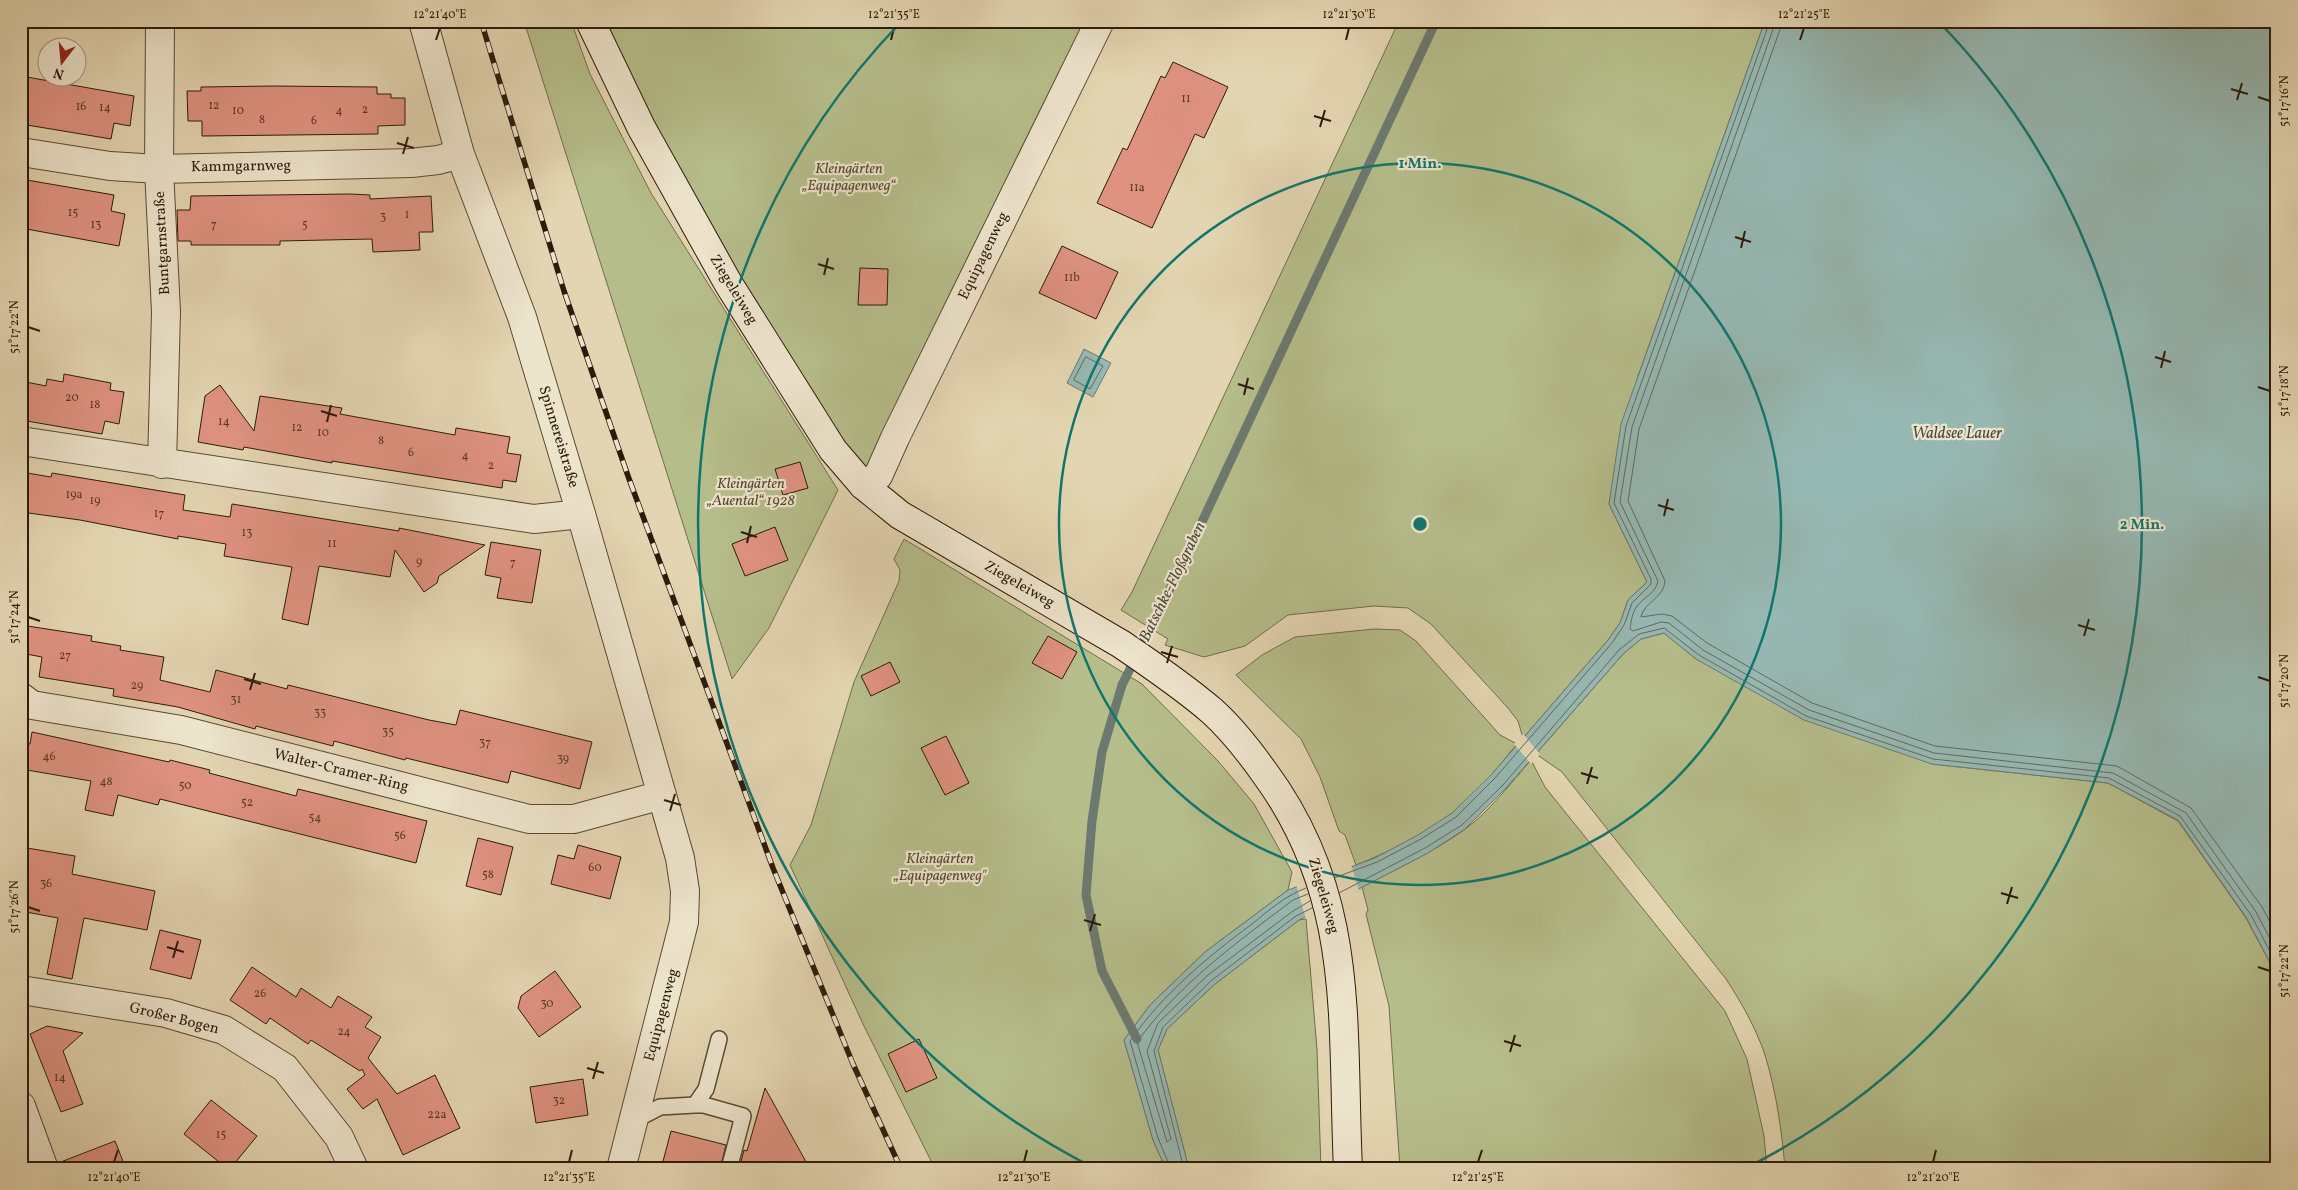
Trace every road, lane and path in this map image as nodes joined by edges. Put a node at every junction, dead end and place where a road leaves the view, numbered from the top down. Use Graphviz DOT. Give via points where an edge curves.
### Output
graph roads {
  1 [pos="160,21"];
  2 [pos="423,21"];
  3 [pos="590,21"];
  4 [pos="1100,21"];
  5 [pos="21,152"];
  6 [pos="460,154"];
  7 [pos="159,169"];
  8 [pos="21,441"];
  9 [pos="162,464"];
  10 [pos="863,485"];
  11 [pos="581,514"];
  12 [pos="21,697"];
  13 [pos="662,795"];
  14 [pos="680,858"];
  15 [pos="21,990"];
  16 [pos="719,1038"];
  17 [pos="695,1105"];
  18 [pos="21,1106"];
  19 [pos="633,1121"];
  20 [pos="44,1169"];
  21 [pos="354,1169"];
  22 [pos="621,1169"];
  23 [pos="729,1169"];
  24 [pos="1348,1169"];
  1 -- 7 [label="street, Buntgarnstraße"];
  2 -- 6 [label="street, Spinnereistraße"];
  3 -- 10 [label="street, Ziegeleiweg" via="641,127 728,283 833,450"];
  4 -- 10 [label="street, Equipagenweg" via="878,476"];
  5 -- 7 [label="street, Kammgarnweg" via="110,166"];
  6 -- 7 [label="street, Kammgarnweg" via="411,163"];
  6 -- 11 [label="street, Spinnereistraße" via="522,317"];
  7 -- 9 [label="street, Buntgarnstraße" via="166,312"];
  8 -- 9 [label="street"];
  9 -- 11 [label="street" via="534,519"];
  10 -- 24 [label="street, Ziegeleiweg" via="900,515 1153,666 1213,712 1246,747 1274,785 1315,862 1330,910 1343,1000"];
  11 -- 13 [label="street, Spinnereistraße"];
  12 -- 13 [label="street, Walter-Cramer-Ring" via="32,705 181,730 530,819 574,818"];
  13 -- 14 [label="street, Spinnereistraße"];
  14 -- 19 [label="street, Equipagenweg" via="685,892 684,922"];
  15 -- 21 [label="street, Großer Bogen" via="166,1013 224,1030 285,1068 339,1137"];
  16 -- 17 [label="lane" via="706,1089"];
  17 -- 19 [label="lane" via="660,1107"];
  17 -- 23 [label="lane" via="743,1116"];
  18 -- 20 [label="street"];
  19 -- 22 [label="street, Equipagenweg"];
}
